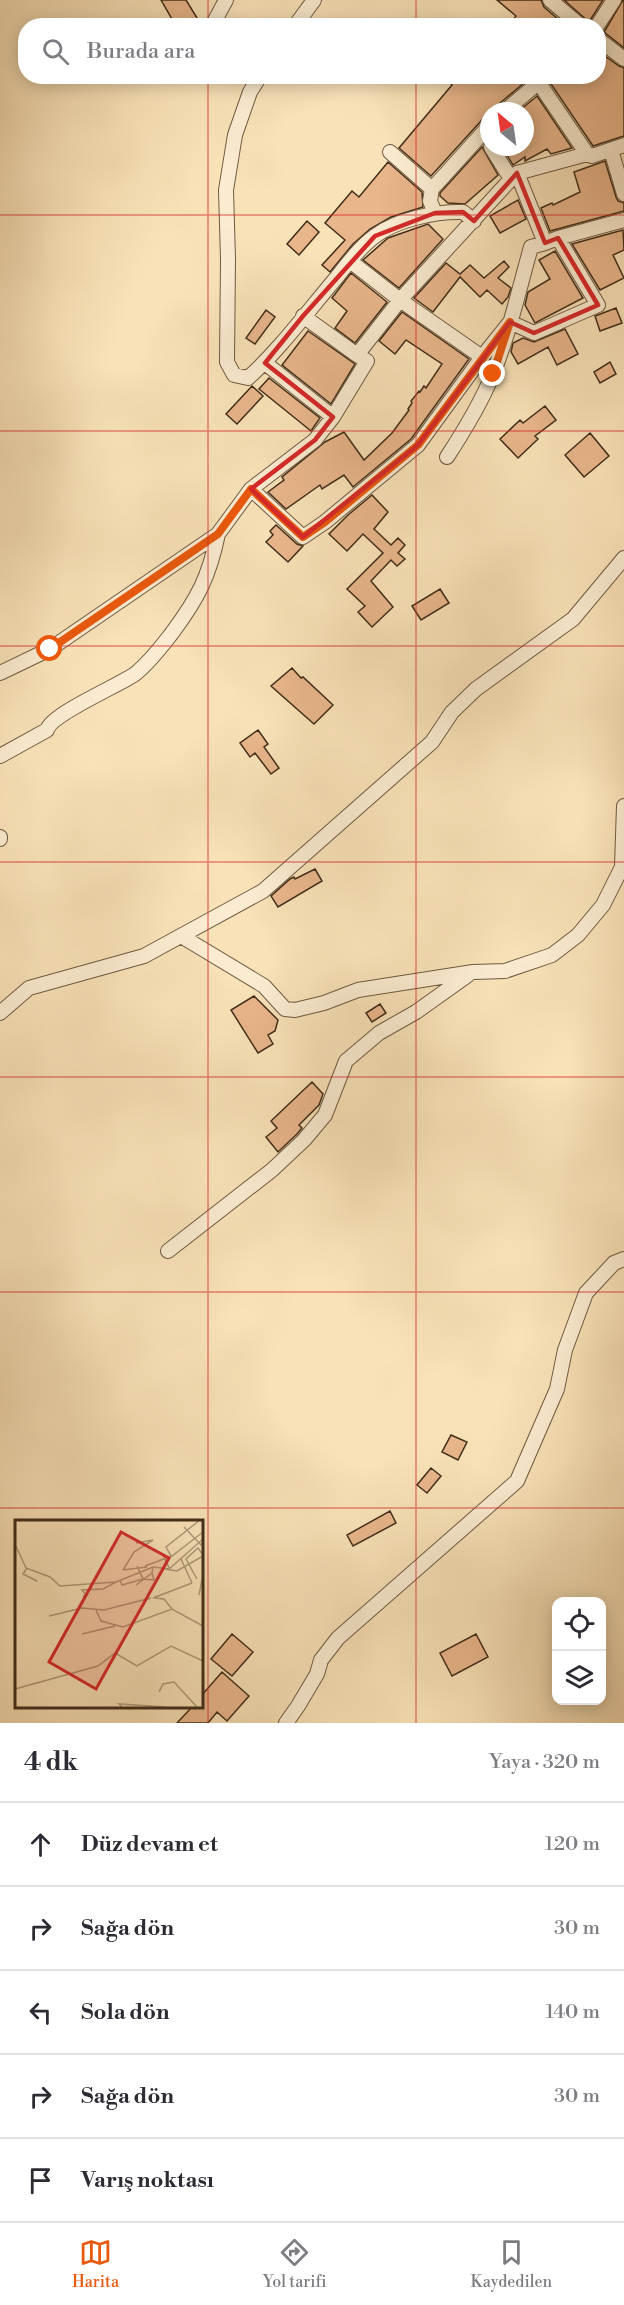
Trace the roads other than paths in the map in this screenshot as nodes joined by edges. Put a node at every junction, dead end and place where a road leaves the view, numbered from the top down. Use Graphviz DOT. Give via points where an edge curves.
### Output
graph roads {
  1 [pos="226,0"];
  2 [pos="314,0"];
  3 [pos="550,0"];
  4 [pos="614,0"];
  5 [pos="216,18"];
  6 [pos="301,18"];
  7 [pos="571,18"];
  8 [pos="602,18"];
  9 [pos="606,45"];
  10 [pos="624,59"];
  11 [pos="255,84"];
  12 [pos="537,84"];
  13 [pos="544,84"];
  14 [pos="516,102"];
  15 [pos="480,144"];
  16 [pos="617,148"];
  17 [pos="390,152"];
  18 [pos="587,154"];
  19 [pos="500,156"];
  20 [pos="514,176"];
  21 [pos="432,189"];
  22 [pos="624,194"];
  23 [pos="435,213"];
  24 [pos="624,220"];
  25 [pos="474,221"];
  26 [pos="552,240"];
  27 [pos="350,261"];
  28 [pos="400,300"];
  29 [pos="303,316"];
  30 [pos="510,322"];
  31 [pos="357,355"];
  32 [pos="482,357"];
  33 [pos="265,363"];
  34 [pos="333,417"];
  35 [pos="447,457"];
  36 [pos="251,489"];
  37 [pos="218,534"];
  38 [pos="624,558"];
  39 [pos="0,673"];
  40 [pos="0,756"];
  41 [pos="624,806"];
  42 [pos="623,865"];
  43 [pos="181,936"];
  44 [pos="473,972"];
  45 [pos="0,1013"];
  46 [pos="168,1251"];
  47 [pos="624,1259"];
  48 [pos="286,1723"];
  1 -- 5 [label="street"];
  2 -- 6 [label="street"];
  3 -- 7 [label="street"];
  4 -- 8 [label="street"];
  9 -- 10 [label="street"];
  11 -- 33 [label="street" via="235,135 226,190 227,362 234,375 248,378"];
  12 -- 14 [label="street"];
  13 -- 18 [label="street"];
  15 -- 21 [label="street"];
  16 -- 18 [label="street"];
  16 -- 22 [label="street"];
  17 -- 21 [label="street"];
  18 -- 20 [label="street"];
  19 -- 20 [label="street"];
  20 -- 25 [label="street"];
  20 -- 26 [label="street"];
  21 -- 23 [label="street" via="430,201"];
  23 -- 25 [label="street" via="463,212"];
  23 -- 27 [label="street" via="375,236"];
  24 -- 26 [label="street"];
  25 -- 28 [label="street"];
  26 -- 30 [label="street" via="531,247"];
  26 -- 30 [label="street" via="598,304 534,333"];
  27 -- 28 [label="street"];
  27 -- 29 [label="street"];
  28 -- 31 [label="street"];
  28 -- 32 [label="street"];
  29 -- 31 [label="street"];
  29 -- 33 [label="street"];
  30 -- 32 [label="street"];
  30 -- 35 [label="street" via="493,374 471,420"];
  31 -- 34 [label="street" via="367,361"];
  32 -- 36 [label="street" via="418,445 303,537"];
  33 -- 34 [label="street"];
  34 -- 36 [label="street" via="315,440"];
  36 -- 37 [label="street"];
  37 -- 39 [label="street" via="50,649"];
  37 -- 40 [label="street" via="212,564 195,602 155,655 135,674 63,714 48,724 47,730"];
  38 -- 43 [label="street" via="573,619 476,689 452,712 432,742 263,891"];
  41 -- 42 [label="street"];
  42 -- 44 [label="street" via="603,905 578,935 552,955 505,971"];
  43 -- 44 [label="street" via="264,986 285,1009 324,1004 358,990"];
  43 -- 45 [label="street" via="144,956 29,988"];
  44 -- 46 [label="street" via="379,1033 346,1060 325,1115 304,1140 272,1170"];
  47 -- 48 [label="street" via="614,1263 586,1293 557,1389 517,1481 338,1638 321,1660 317,1674"];
}
